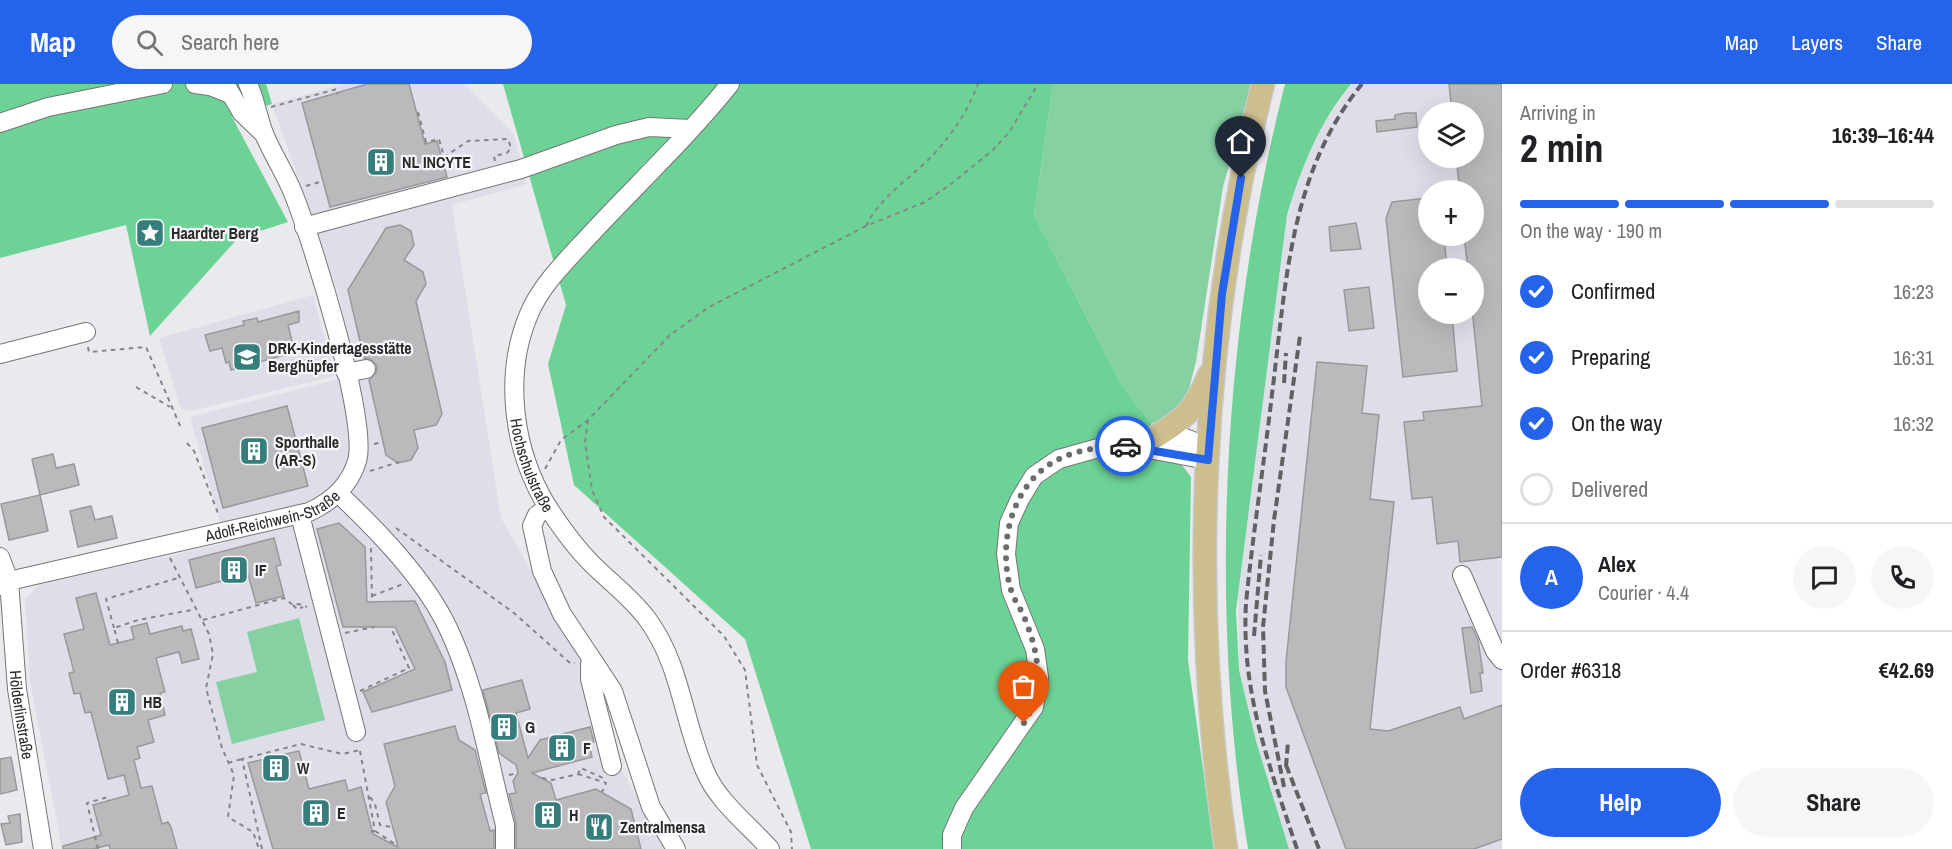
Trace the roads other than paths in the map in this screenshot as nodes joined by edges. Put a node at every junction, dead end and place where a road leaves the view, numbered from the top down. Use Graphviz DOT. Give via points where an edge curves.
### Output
graph roads {
  1 [pos="163,84"];
  2 [pos="195,84"];
  3 [pos="248,84"];
  4 [pos="729,84"];
  5 [pos="1263,84"];
  6 [pos="227,89"];
  7 [pos="0,123"];
  8 [pos="691,129"];
  9 [pos="264,134"];
  10 [pos="304,227"];
  11 [pos="86,332"];
  12 [pos="0,354"];
  13 [pos="1216,360"];
  14 [pos="366,369"];
  15 [pos="346,373"];
  16 [pos="1142,442"];
  17 [pos="1208,460"];
  18 [pos="338,494"];
  19 [pos="548,507"];
  20 [pos="300,514"];
  21 [pos="0,557"];
  22 [pos="1462,575"];
  23 [pos="5,583"];
  24 [pos="1502,660"];
  25 [pos="592,663"];
  26 [pos="356,732"];
  27 [pos="612,766"];
  28 [pos="661,825"];
  29 [pos="43,849"];
  30 [pos="505,849"];
  31 [pos="662,849"];
  32 [pos="676,849"];
  33 [pos="770,849"];
  34 [pos="952,849"];
  35 [pos="1226,849"];
  1 -- 7 [label="street" via="48,107"];
  2 -- 6 [label="street, Adolf-Reichwein-Straße"];
  3 -- 9 [label="street, Adolf-Reichwein-Straße"];
  4 -- 8 [label="street, Hochschulstraße"];
  5 -- 13 [label="main road" via="1234,213"];
  6 -- 9 [label="street, Adolf-Reichwein-Straße"];
  8 -- 10 [label="street" via="649,127 616,135 499,176 365,206"];
  8 -- 19 [label="street, Hochschulstraße" via="558,270 530,313 517,353 517,432"];
  9 -- 10 [label="street, Adolf-Reichwein-Straße" via="293,193"];
  10 -- 15 [label="street, Adolf-Reichwein-Straße"];
  11 -- 12 [label="street"];
  13 -- 16 [label="main road" via="1185,418"];
  13 -- 17 [label="main road"];
  14 -- 15 [label="street"];
  15 -- 18 [label="street, Adolf-Reichwein-Straße" via="359,423 360,447 357,461"];
  16 -- 17 [label="street" via="1176,456"];
  16 -- 34 [label="street" via="1102,447 1059,459 1034,476 1020,499 1009,523 1006,554 1011,590 1035,649 1039,676 1034,707 964,808 952,836"];
  17 -- 35 [label="main road" via="1205,593 1210,704"];
  18 -- 20 [label="street, Adolf-Reichwein-Straße" via="320,507"];
  18 -- 30 [label="street" via="388,533 452,638 469,681 505,825"];
  19 -- 25 [label="street" via="537,515 532,526 542,572"];
  19 -- 33 [label="street, Hochschulstraße" via="590,562 647,618 674,665 705,773"];
  20 -- 23 [label="street, Adolf-Reichwein-Straße"];
  20 -- 26 [label="street"];
  21 -- 23 [label="street, Hölderlinstraße"];
  22 -- 24 [label="street"];
  23 -- 29 [label="street, Hölderlinstraße" via="17,689"];
  25 -- 27 [label="street" via="590,679"];
  25 -- 28 [label="street" via="612,691 642,785"];
  28 -- 31 [label="street"];
  28 -- 32 [label="street"];
}
